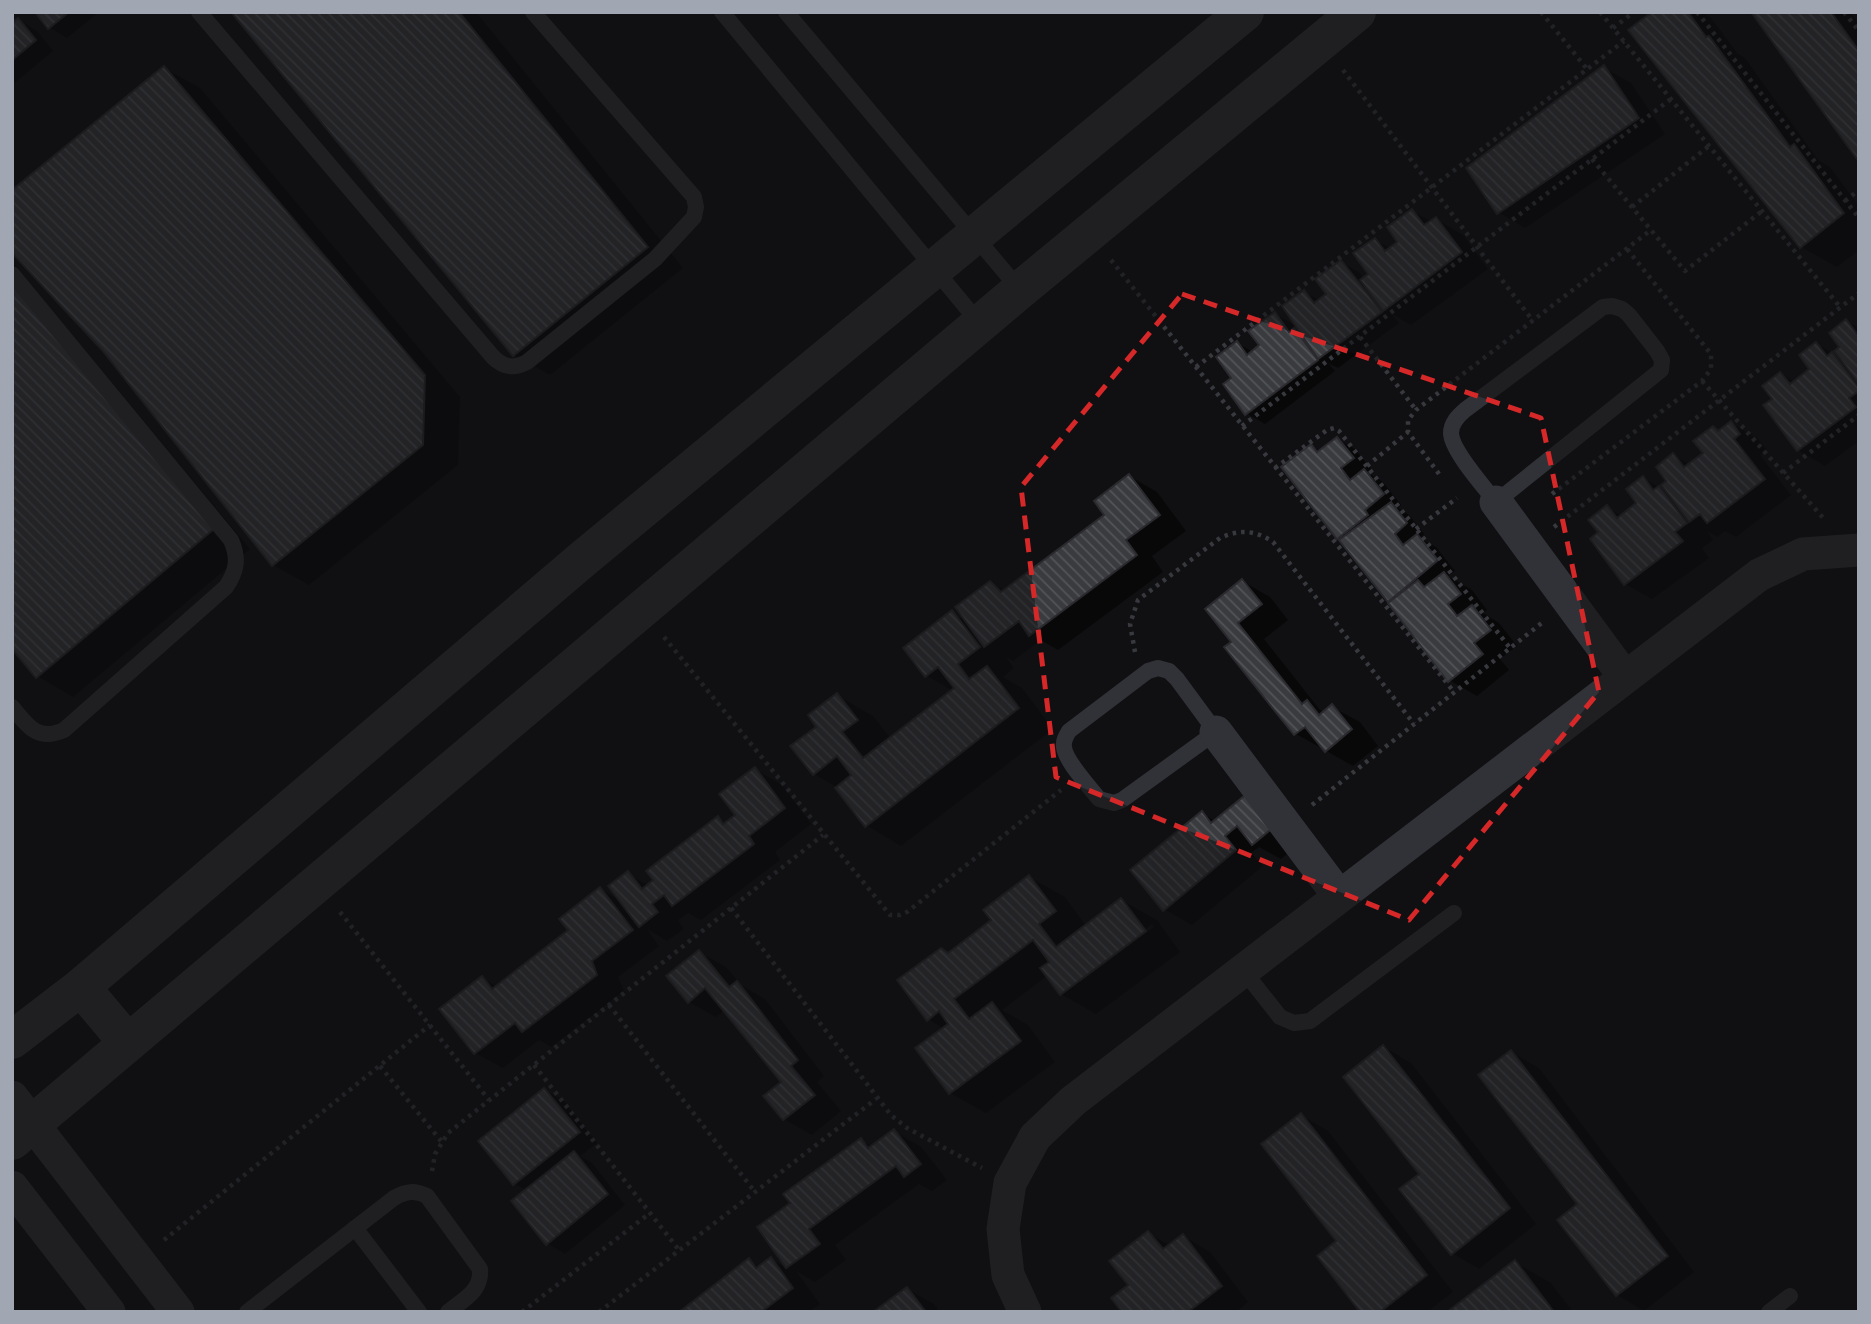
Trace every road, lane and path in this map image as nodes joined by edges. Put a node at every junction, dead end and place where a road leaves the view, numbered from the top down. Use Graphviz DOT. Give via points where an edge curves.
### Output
graph roads {
  1 [pos="199,12"];
  2 [pos="533,12"];
  3 [pos="722,12"];
  4 [pos="786,12"];
  5 [pos="1245,12"];
  6 [pos="1357,12"];
  7 [pos="1541,12"];
  8 [pos="1600,12"];
  9 [pos="1634,12"];
  10 [pos="1697,12"];
  11 [pos="1844,12"];
  12 [pos="1614,29"];
  13 [pos="1859,31"];
  14 [pos="1624,41"];
  15 [pos="1322,42"];
  16 [pos="1587,69"];
  17 [pos="1671,99"];
  18 [pos="1709,146"];
  19 [pos="1592,159"];
  20 [pos="1432,188"];
  21 [pos="1859,190"];
  22 [pos="1845,201"];
  23 [pos="1632,207"];
  24 [pos="1762,211"];
  25 [pos="1859,218"];
  26 [pos="1651,230"];
  27 [pos="1089,233"];
  28 [pos="975,236"];
  29 [pos="1477,247"];
  30 [pos="934,269"];
  31 [pos="12,274"];
  32 [pos="1020,290"];
  33 [pos="1859,293"];
  34 [pos="1840,307"];
  35 [pos="1533,321"];
  36 [pos="980,324"];
  37 [pos="1360,337"];
  38 [pos="1196,368"];
  39 [pos="1702,382"];
  40 [pos="1720,400"];
  41 [pos="1416,410"];
  42 [pos="1859,415"];
  43 [pos="1242,426"];
  44 [pos="1408,432"];
  45 [pos="1367,466"];
  46 [pos="1275,468"];
  47 [pos="1783,473"];
  48 [pos="1440,476"];
  49 [pos="1480,506"];
  50 [pos="1415,529"];
  51 [pos="1528,546"];
  52 [pos="1855,550"];
  53 [pos="642,609"];
  54 [pos="1547,618"];
  55 [pos="1510,648"];
  56 [pos="1148,671"];
  57 [pos="1624,676"];
  58 [pos="1454,692"];
  59 [pos="12,707"];
  60 [pos="1414,724"];
  61 [pos="1216,732"];
  62 [pos="1081,775"];
  63 [pos="1286,825"];
  64 [pos="823,835"];
  65 [pos="317,884"];
  66 [pos="1339,896"];
  67 [pos="731,908"];
  68 [pos="1454,913"];
  69 [pos="1243,970"];
  70 [pos="81,987"];
  71 [pos="609,1005"];
  72 [pos="430,1025"];
  73 [pos="12,1040"];
  74 [pos="128,1043"];
  75 [pos="534,1065"];
  76 [pos="380,1066"];
  77 [pos="876,1099"];
  78 [pos="489,1100"];
  79 [pos="19,1121"];
  80 [pos="441,1141"];
  81 [pos="1010,1183"];
  82 [pos="12,1187"];
  83 [pos="755,1192"];
  84 [pos="427,1196"];
  85 [pos="650,1213"];
  86 [pos="355,1228"];
  87 [pos="679,1250"];
  88 [pos="138,1260"];
  89 [pos="1790,1296"];
  90 [pos="530,1306"];
  91 [pos="108,1312"];
  92 [pos="178,1312"];
  93 [pos="247,1312"];
  94 [pos="419,1312"];
  95 [pos="448,1312"];
  96 [pos="522,1312"];
  97 [pos="534,1312"];
  98 [pos="599,1312"];
  99 [pos="1025,1312"];
  100 [pos="1769,1312"];
  1 -- 2 [label="lane" via="493,357 509,367 527,362 656,259 688,225 696,207 694,197"];
  3 -- 30 [label="lane"];
  4 -- 28 [label="lane"];
  5 -- 28 [label="street"];
  6 -- 15 [label="street"];
  7 -- 16 [label="path"];
  8 -- 12 [label="path"];
  9 -- 12 [label="path"];
  10 -- 22 [label="path"];
  11 -- 13 [label="path"];
  12 -- 14 [label="path"];
  14 -- 16 [label="path"];
  14 -- 17 [label="path"];
  15 -- 20 [label="path"];
  15 -- 27 [label="street"];
  16 -- 20 [label="path"];
  17 -- 18 [label="path"];
  17 -- 19 [label="path"];
  18 -- 23 [label="path"];
  18 -- 24 [label="path"];
  19 -- 23 [label="path"];
  19 -- 29 [label="path"];
  20 -- 29 [label="path"];
  20 -- 38 [label="path"];
  21 -- 22 [label="path"];
  22 -- 25 [label="path"];
  23 -- 26 [label="path"];
  24 -- 26 [label="path" via="1685,271"];
  24 -- 34 [label="path"];
  26 -- 35 [label="path"];
  27 -- 32 [label="street"];
  27 -- 38 [label="path"];
  28 -- 30 [label="street"];
  28 -- 32 [label="lane"];
  29 -- 35 [label="path"];
  29 -- 37 [label="path"];
  30 -- 36 [label="lane"];
  30 -- 70 [label="street" via="584,558"];
  31 -- 59 [label="lane" via="236,551 233,576 226,587 64,730 38,733"];
  32 -- 36 [label="street"];
  33 -- 34 [label="path"];
  34 -- 40 [label="path"];
  35 -- 41 [label="path"];
  36 -- 53 [label="street"];
  37 -- 41 [label="path"];
  37 -- 43 [label="path"];
  38 -- 43 [label="path"];
  39 -- 40 [label="path"];
  40 -- 47 [label="path"];
  40 -- 51 [label="path"];
  41 -- 44 [label="path" via="1408,420"];
  42 -- 47 [label="path"];
  43 -- 46 [label="path"];
  44 -- 45 [label="path"];
  44 -- 48 [label="path"];
  45 -- 46 [label="path" via="1334,428"];
  45 -- 50 [label="path"];
  46 -- 58 [label="path"];
  47 -- 52 [label="path"];
  49 -- 49 [label="lane" via="1451,433 1455,419 1603,307 1622,309 1657,351 1661,370"];
  49 -- 50 [label="path" via="1457,498"];
  49 -- 51 [label="street"];
  50 -- 55 [label="path"];
  51 -- 57 [label="street"];
  52 -- 57 [label="street" via="1803,555 1759,575"];
  53 -- 64 [label="path"];
  53 -- 65 [label="street"];
  54 -- 55 [label="path"];
  55 -- 58 [label="path"];
  56 -- 60 [label="path" via="1134,650 1130,624 1138,600 1220,538 1247,531 1273,542"];
  56 -- 61 [label="lane" via="1169,671"];
  56 -- 62 [label="lane" via="1069,732 1063,749"];
  57 -- 66 [label="street"];
  58 -- 60 [label="path"];
  60 -- 63 [label="path"];
  61 -- 62 [label="lane" via="1114,803 1099,799"];
  61 -- 63 [label="street"];
  62 -- 64 [label="path" via="900,915 883,910"];
  63 -- 66 [label="street"];
  64 -- 67 [label="path"];
  65 -- 72 [label="path"];
  65 -- 74 [label="street"];
  66 -- 69 [label="street"];
  67 -- 71 [label="path"];
  67 -- 77 [label="path"];
  68 -- 69 [label="lane" via="1310,1021 1294,1023 1280,1017"];
  69 -- 81 [label="street" via="1073,1101 1035,1137"];
  70 -- 73 [label="street"];
  70 -- 74 [label="street"];
  71 -- 75 [label="path"];
  71 -- 83 [label="path"];
  72 -- 76 [label="path"];
  72 -- 78 [label="path"];
  74 -- 79 [label="street"];
  75 -- 78 [label="path"];
  75 -- 85 [label="path"];
  76 -- 80 [label="path"];
  76 -- 88 [label="path"];
  77 -- 81 [label="path" via="907,1128"];
  77 -- 83 [label="path"];
  78 -- 80 [label="path"];
  79 -- 88 [label="street"];
  80 -- 84 [label="path"];
  81 -- 99 [label="street" via="1003,1229 1008,1275"];
  82 -- 91 [label="street"];
  83 -- 87 [label="path"];
  84 -- 86 [label="lane" via="404,1192"];
  84 -- 95 [label="lane" via="480,1269 477,1290"];
  85 -- 87 [label="path"];
  85 -- 90 [label="path"];
  86 -- 93 [label="lane"];
  86 -- 94 [label="lane"];
  87 -- 98 [label="path"];
  88 -- 92 [label="street"];
  89 -- 100 [label="lane"];
  90 -- 96 [label="path"];
  90 -- 97 [label="path"];
}
